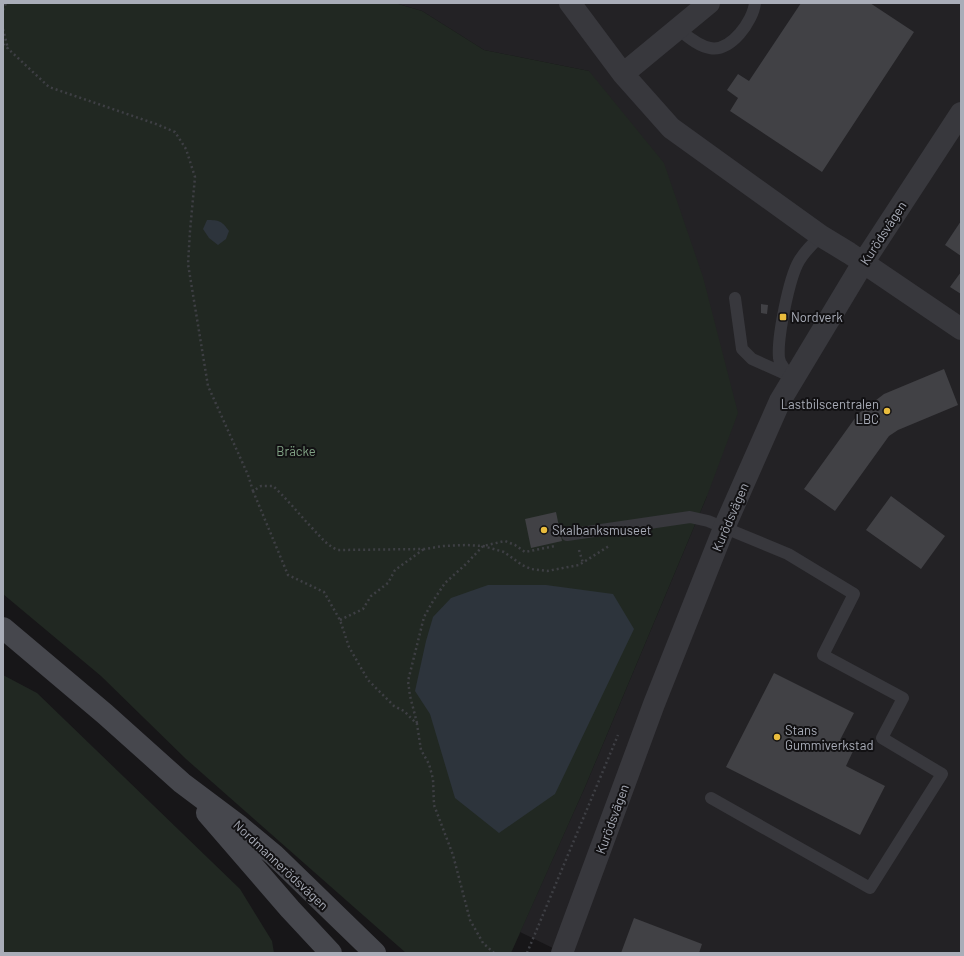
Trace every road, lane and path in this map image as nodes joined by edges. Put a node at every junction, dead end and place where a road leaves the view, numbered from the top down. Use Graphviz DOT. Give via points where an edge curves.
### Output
graph roads {
  1 [pos="6,3"];
  2 [pos="570,3"];
  3 [pos="708,3"];
  4 [pos="755,3"];
  5 [pos="3,10"];
  6 [pos="3,29"];
  7 [pos="678,29"];
  8 [pos="3,44"];
  9 [pos="8,49"];
  10 [pos="623,74"];
  11 [pos="961,113"];
  12 [pos="821,236"];
  13 [pos="863,263"];
  14 [pos="735,298"];
  15 [pos="961,329"];
  16 [pos="793,377"];
  17 [pos="253,491"];
  18 [pos="629,525"];
  19 [pos="724,528"];
  20 [pos="567,535"];
  21 [pos="482,546"];
  22 [pos="424,548"];
  23 [pos="535,550"];
  24 [pos="340,620"];
  25 [pos="3,628"];
  26 [pos="417,724"];
  27 [pos="182,783"];
  28 [pos="711,798"];
  29 [pos="331,953"];
  30 [pos="374,953"];
  31 [pos="494,953"];
  32 [pos="562,953"];
  1 -- 5 [label="path"];
  2 -- 10 [label="street"];
  3 -- 7 [label="street"];
  4 -- 7 [label="lane" via="753,15 739,33 730,43 720,48 700,45"];
  6 -- 9 [label="path"];
  7 -- 10 [label="street"];
  8 -- 9 [label="path"];
  9 -- 17 [label="path" via="50,87 174,132 186,149 195,176 188,264 208,386"];
  10 -- 12 [label="street" via="671,128"];
  11 -- 13 [label="street, Kurödsvägen"];
  12 -- 13 [label="street"];
  12 -- 16 [label="lane" via="808,248 798,263 782,324 779,359 784,369"];
  13 -- 15 [label="street"];
  13 -- 16 [label="street, Kurödsvägen"];
  14 -- 16 [label="lane" via="742,349 752,359"];
  16 -- 19 [label="street, Kurödsvägen"];
  17 -- 22 [label="path" via="261,486 273,486 329,546 338,550"];
  17 -- 24 [label="path" via="288,575 324,592"];
  18 -- 19 [label="lane" via="690,517"];
  18 -- 20 [label="lane"];
  18 -- 21 [label="path" via="624,538 579,565 547,571 531,569 504,552"];
  19 -- 28 [label="lane" via="788,554 854,594 823,655 903,698 882,738 942,774 870,888"];
  19 -- 32 [label="street, Kurödsvägen" via="654,704"];
  21 -- 22 [label="path" via="466,544"];
  21 -- 23 [label="path" via="505,541 525,552"];
  21 -- 26 [label="path" via="445,583 424,617 408,681"];
  22 -- 24 [label="path" via="395,570 388,583 372,596 363,609"];
  24 -- 26 [label="path" via="349,647 368,680"];
  25 -- 27 [label="main road, Nordmannerödsvägen"];
  26 -- 31 [label="path" via="421,750 429,764 433,779 434,805 453,855 470,920 483,943"];
  27 -- 29 [label="main road, Nordmannerödsvägen"];
  27 -- 30 [label="main road, Nordmannerödsvägen" via="274,855"];
}
